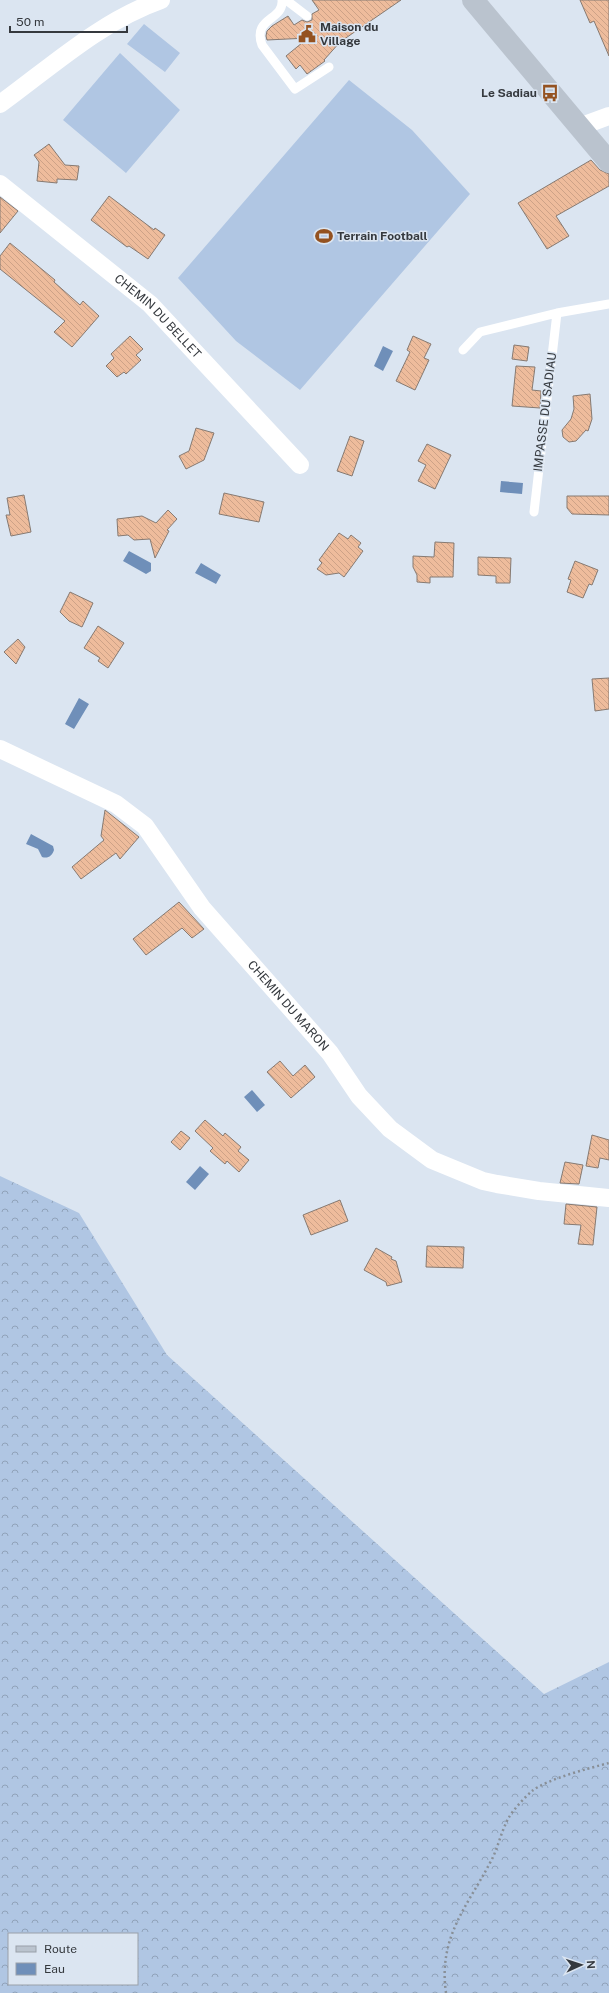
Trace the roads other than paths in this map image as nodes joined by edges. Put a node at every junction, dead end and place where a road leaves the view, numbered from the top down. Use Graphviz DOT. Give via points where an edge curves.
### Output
graph roads {
  1 [pos="161,0"];
  2 [pos="282,0"];
  3 [pos="286,0"];
  4 [pos="473,0"];
  5 [pos="307,16"];
  6 [pos="328,66"];
  7 [pos="0,104"];
  8 [pos="609,116"];
  9 [pos="579,127"];
  10 [pos="609,162"];
  11 [pos="0,184"];
  12 [pos="609,304"];
  13 [pos="557,313"];
  14 [pos="463,350"];
  15 [pos="300,465"];
  16 [pos="534,512"];
  17 [pos="0,750"];
  18 [pos="609,1198"];
  1 -- 7 [label="street" via="138,8 100,30"];
  2 -- 6 [label="lane" via="278,13 260,29 262,45 295,89"];
  3 -- 5 [label="lane"];
  4 -- 9 [label="street"];
  8 -- 9 [label="street"];
  9 -- 10 [label="street"];
  11 -- 15 [label="street, CHEMIN DU BELLET" via="150,304"];
  12 -- 13 [label="lane"];
  13 -- 14 [label="lane" via="480,332"];
  13 -- 16 [label="lane, IMPASSE DU SADIAU"];
  17 -- 18 [label="street, CHEMIN DU MARON" via="116,804 145,826 202,908 330,1053 359,1096 390,1129 432,1160 483,1181 539,1192"];
}
